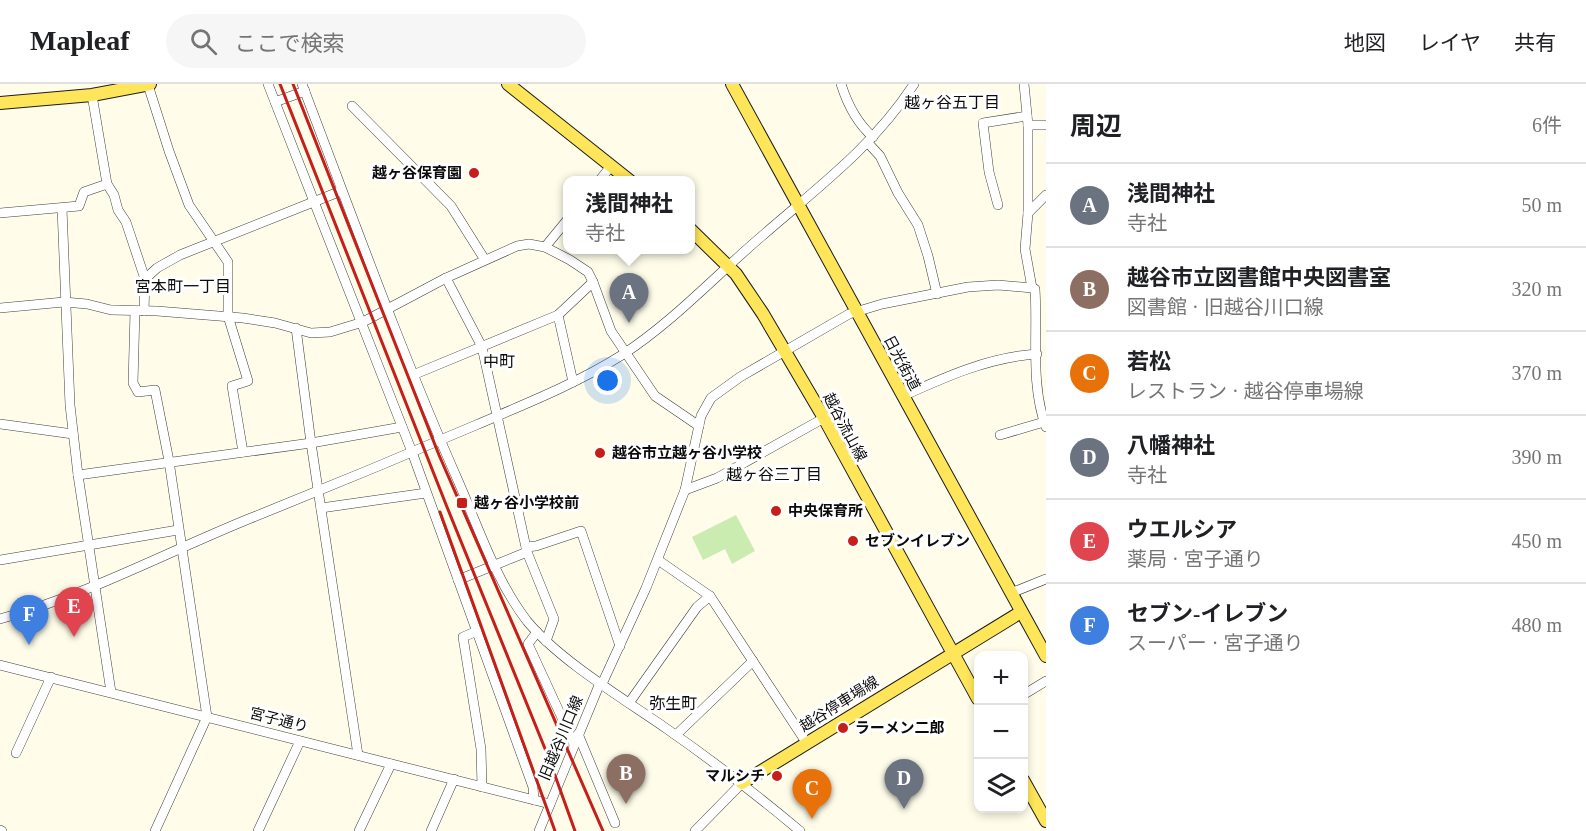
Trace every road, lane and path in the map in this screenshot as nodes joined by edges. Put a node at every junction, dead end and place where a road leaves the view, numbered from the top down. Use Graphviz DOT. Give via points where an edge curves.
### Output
graph roads {
  1 [pos="149,84"];
  2 [pos="268,84"];
  3 [pos="508,84"];
  4 [pos="732,84"];
  5 [pos="841,84"];
  6 [pos="914,84"];
  7 [pos="1024,84"];
  8 [pos="303,88"];
  9 [pos="92,95"];
  10 [pos="275,102"];
  11 [pos="0,103"];
  12 [pos="352,106"];
  13 [pos="1027,121"];
  14 [pos="1046,124"];
  15 [pos="871,140"];
  16 [pos="611,166"];
  17 [pos="602,176"];
  18 [pos="625,176"];
  19 [pos="108,184"];
  20 [pos="341,191"];
  21 [pos="1046,195"];
  22 [pos="314,203"];
  23 [pos="799,205"];
  24 [pos="999,205"];
  25 [pos="62,208"];
  26 [pos="0,213"];
  27 [pos="1028,213"];
  28 [pos="563,224"];
  29 [pos="695,234"];
  30 [pos="214,241"];
  31 [pos="545,247"];
  32 [pos="485,260"];
  33 [pos="729,267"];
  34 [pos="446,278"];
  35 [pos="145,279"];
  36 [pos="593,282"];
  37 [pos="1034,288"];
  38 [pos="1046,291"];
  39 [pos="936,294"];
  40 [pos="64,302"];
  41 [pos="0,308"];
  42 [pos="387,308"];
  43 [pos="140,311"];
  44 [pos="857,311"];
  45 [pos="558,315"];
  46 [pos="228,316"];
  47 [pos="363,322"];
  48 [pos="296,328"];
  49 [pos="482,347"];
  50 [pos="785,350"];
  51 [pos="625,353"];
  52 [pos="1036,354"];
  53 [pos="413,375"];
  54 [pos="573,382"];
  55 [pos="903,396"];
  56 [pos="498,415"];
  57 [pos="824,418"];
  58 [pos="0,424"];
  59 [pos="1045,425"];
  60 [pos="699,426"];
  61 [pos="402,427"];
  62 [pos="73,434"];
  63 [pos="1000,435"];
  64 [pos="440,440"];
  65 [pos="311,442"];
  66 [pos="243,452"];
  67 [pos="412,452"];
  68 [pos="169,461"];
  69 [pos="78,474"];
  70 [pos="686,490"];
  71 [pos="319,491"];
  72 [pos="426,493"];
  73 [pos="321,508"];
  74 [pos="178,530"];
  75 [pos="90,545"];
  76 [pos="182,548"];
  77 [pos="527,550"];
  78 [pos="0,560"];
  79 [pos="658,560"];
  80 [pos="496,566"];
  81 [pos="1046,579"];
  82 [pos="458,580"];
  83 [pos="95,585"];
  84 [pos="1011,593"];
  85 [pos="710,596"];
  86 [pos="1021,612"];
  87 [pos="0,619"];
  88 [pos="477,631"];
  89 [pos="537,632"];
  90 [pos="546,641"];
  91 [pos="620,646"];
  92 [pos="952,653"];
  93 [pos="1046,656"];
  94 [pos="753,661"];
  95 [pos="0,665"];
  96 [pos="51,677"];
  97 [pos="1046,681"];
  98 [pos="601,684"];
  99 [pos="111,692"];
  100 [pos="974,692"];
  101 [pos="1028,692"];
  102 [pos="629,703"];
  103 [pos="207,717"];
  104 [pos="578,734"];
  105 [pos="676,735"];
  106 [pos="300,741"];
  107 [pos="806,742"];
  108 [pos="574,744"];
  109 [pos="16,753"];
  110 [pos="358,755"];
  111 [pos="391,764"];
  112 [pos="454,780"];
  113 [pos="742,783"];
  114 [pos="483,787"];
  115 [pos="1028,789"];
  116 [pos="534,800"];
  117 [pos="550,804"];
  118 [pos="543,821"];
  119 [pos="1046,821"];
  120 [pos="615,823"];
  121 [pos="155,831"];
  122 [pos="258,831"];
  123 [pos="359,831"];
  124 [pos="431,831"];
  125 [pos="539,831"];
  126 [pos="547,831"];
  127 [pos="695,831"];
  128 [pos="800,831"];
  1 -- 9 [label="main road"];
  1 -- 30 [label="street" via="189,205"];
  2 -- 10 [label="street"];
  3 -- 16 [label="main road"];
  4 -- 23 [label="main road, 日光街道"];
  5 -- 15 [label="street"];
  6 -- 15 [label="street"];
  7 -- 13 [label="street"];
  8 -- 10 [label="street"];
  8 -- 20 [label="street"];
  9 -- 11 [label="main road"];
  9 -- 19 [label="street"];
  10 -- 22 [label="street"];
  12 -- 32 [label="street" via="452,206"];
  13 -- 14 [label="street"];
  13 -- 24 [label="street" via="983,123 989,172"];
  13 -- 27 [label="street"];
  15 -- 23 [label="street"];
  15 -- 39 [label="street" via="918,225"];
  16 -- 17 [label="street"];
  16 -- 18 [label="main road"];
  19 -- 25 [label="street" via="84,192 79,206"];
  19 -- 35 [label="street"];
  20 -- 22 [label="street"];
  20 -- 42 [label="street"];
  21 -- 27 [label="street"];
  22 -- 30 [label="street"];
  22 -- 47 [label="street"];
  23 -- 33 [label="street"];
  23 -- 44 [label="main road, 日光街道"];
  25 -- 26 [label="street"];
  25 -- 40 [label="street"];
  27 -- 37 [label="street" via="1025,249"];
  28 -- 31 [label="street"];
  29 -- 33 [label="main road, 越谷流山線"];
  30 -- 35 [label="street" via="180,255"];
  30 -- 46 [label="street" via="228,262"];
  31 -- 32 [label="street" via="517,246"];
  31 -- 36 [label="street" via="588,272"];
  32 -- 34 [label="street"];
  33 -- 50 [label="main road, 越谷流山線"];
  33 -- 51 [label="street" via="668,322"];
  34 -- 42 [label="street"];
  34 -- 49 [label="street"];
  35 -- 43 [label="street"];
  36 -- 45 [label="street"];
  36 -- 51 [label="street" via="611,331"];
  37 -- 38 [label="street, 旧越谷川口線"];
  37 -- 39 [label="street, 旧越谷川口線" via="986,286"];
  37 -- 52 [label="street"];
  39 -- 44 [label="street, 旧越谷川口線"];
  40 -- 41 [label="street"];
  40 -- 43 [label="street"];
  40 -- 62 [label="street"];
  42 -- 47 [label="street"];
  42 -- 53 [label="street"];
  43 -- 46 [label="street"];
  43 -- 68 [label="street" via="133,383 138,392 155,390"];
  44 -- 50 [label="street, 旧越谷川口線"];
  44 -- 55 [label="main road, 日光街道"];
  45 -- 49 [label="street"];
  45 -- 54 [label="street"];
  46 -- 48 [label="street"];
  46 -- 66 [label="street" via="248,381 232,386"];
  47 -- 48 [label="street" via="330,332 311,333"];
  47 -- 61 [label="street"];
  48 -- 65 [label="street"];
  49 -- 53 [label="street"];
  49 -- 56 [label="street"];
  50 -- 57 [label="main road, 越谷流山線"];
  50 -- 60 [label="street, 旧越谷川口線" via="711,398"];
  51 -- 54 [label="street"];
  51 -- 60 [label="street" via="655,396"];
  52 -- 55 [label="street" via="1004,358"];
  52 -- 59 [label="street"];
  53 -- 64 [label="street"];
  54 -- 56 [label="street"];
  55 -- 84 [label="main road, 日光街道"];
  56 -- 64 [label="street"];
  56 -- 77 [label="street"];
  57 -- 70 [label="street" via="717,478"];
  57 -- 92 [label="main road, 越谷流山線"];
  58 -- 62 [label="street"];
  59 -- 63 [label="street"];
  60 -- 70 [label="street, 旧越谷川口線"];
  61 -- 65 [label="street"];
  61 -- 67 [label="street"];
  62 -- 69 [label="street"];
  64 -- 67 [label="street"];
  64 -- 80 [label="street"];
  65 -- 66 [label="street"];
  65 -- 71 [label="street"];
  66 -- 68 [label="street"];
  67 -- 71 [label="street"];
  67 -- 72 [label="street"];
  68 -- 69 [label="street"];
  68 -- 74 [label="street"];
  69 -- 75 [label="street"];
  70 -- 79 [label="street, 旧越谷川口線"];
  71 -- 73 [label="street"];
  71 -- 76 [label="street"];
  72 -- 73 [label="street"];
  72 -- 82 [label="street"];
  73 -- 110 [label="street"];
  74 -- 75 [label="street"];
  74 -- 76 [label="street"];
  75 -- 78 [label="street"];
  75 -- 83 [label="street"];
  76 -- 83 [label="street"];
  76 -- 103 [label="street"];
  77 -- 80 [label="street"];
  77 -- 90 [label="street" via="554,619"];
  77 -- 91 [label="street" via="581,531"];
  79 -- 85 [label="street"];
  79 -- 91 [label="street, 旧越谷川口線"];
  80 -- 82 [label="street"];
  80 -- 89 [label="street" via="519,609"];
  81 -- 84 [label="street"];
  82 -- 88 [label="street"];
  83 -- 87 [label="street"];
  83 -- 99 [label="street"];
  84 -- 86 [label="main road, 日光街道"];
  85 -- 94 [label="street"];
  85 -- 102 [label="street" via="697,607"];
  86 -- 92 [label="main road"];
  86 -- 93 [label="main road, 日光街道"];
  88 -- 114 [label="street" via="463,637 481,749"];
  88 -- 116 [label="street" via="533,787"];
  89 -- 90 [label="street"];
  89 -- 108 [label="street" via="528,644"];
  90 -- 98 [label="street"];
  91 -- 98 [label="street, 旧越谷川口線"];
  92 -- 100 [label="main road, 越谷流山線"];
  92 -- 107 [label="main road, 越谷停車場線"];
  94 -- 105 [label="street"];
  94 -- 107 [label="street"];
  95 -- 96 [label="street, 宮子通り"];
  96 -- 99 [label="street, 宮子通り"];
  96 -- 109 [label="street"];
  97 -- 101 [label="street"];
  98 -- 102 [label="street"];
  98 -- 104 [label="street, 旧越谷川口線"];
  99 -- 103 [label="street, 宮子通り"];
  102 -- 105 [label="street"];
  103 -- 106 [label="street, 宮子通り"];
  103 -- 121 [label="street"];
  104 -- 108 [label="street, 旧越谷川口線"];
  104 -- 120 [label="street"];
  105 -- 113 [label="street"];
  106 -- 110 [label="street, 宮子通り"];
  106 -- 122 [label="street"];
  107 -- 113 [label="main road, 越谷停車場線"];
  108 -- 117 [label="street, 旧越谷川口線"];
  110 -- 111 [label="street, 宮子通り"];
  111 -- 112 [label="street, 宮子通り"];
  111 -- 123 [label="street"];
  112 -- 114 [label="street, 宮子通り"];
  112 -- 124 [label="street"];
  113 -- 127 [label="street"];
  113 -- 128 [label="street"];
  114 -- 116 [label="street, 宮子通り"];
  115 -- 119 [label="main road"];
  116 -- 117 [label="street, 宮子通り"];
  117 -- 118 [label="street, 旧越谷川口線"];
  118 -- 125 [label="street, 旧越谷川口線"];
  118 -- 126 [label="street"];
}
